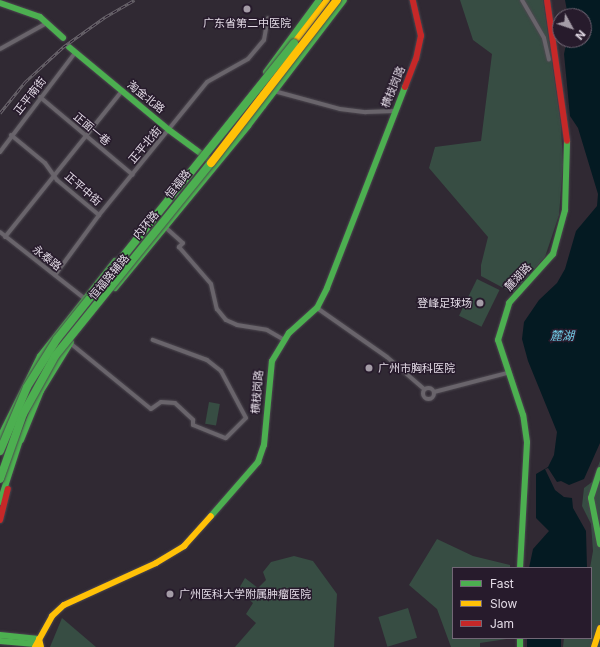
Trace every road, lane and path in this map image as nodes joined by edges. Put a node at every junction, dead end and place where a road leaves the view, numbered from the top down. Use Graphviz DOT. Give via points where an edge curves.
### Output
graph roads {
  1 [pos="328,0"];
  2 [pos="337,0"];
  3 [pos="343,0"];
  4 [pos="413,0"];
  5 [pos="522,0"];
  6 [pos="547,0"];
  7 [pos="316,2"];
  8 [pos="0,3"];
  9 [pos="268,18"];
  10 [pos="47,22"];
  11 [pos="63,38"];
  12 [pos="0,50"];
  13 [pos="72,50"];
  14 [pos="549,59"];
  15 [pos="266,72"];
  16 [pos="122,92"];
  17 [pos="261,92"];
  18 [pos="274,92"];
  19 [pos="40,97"];
  20 [pos="263,106"];
  21 [pos="394,111"];
  22 [pos="169,130"];
  23 [pos="11,135"];
  24 [pos="86,136"];
  25 [pos="0,152"];
  26 [pos="206,157"];
  27 [pos="132,175"];
  28 [pos="54,176"];
  29 [pos="100,215"];
  30 [pos="165,227"];
  31 [pos="0,232"];
  32 [pos="5,237"];
  33 [pos="55,275"];
  34 [pos="84,298"];
  35 [pos="317,308"];
  36 [pos="63,338"];
  37 [pos="153,340"];
  38 [pos="284,340"];
  39 [pos="508,373"];
  40 [pos="424,389"];
  41 [pos="434,392"];
  42 [pos="19,421"];
  43 [pos="0,437"];
  44 [pos="21,437"];
  45 [pos="0,452"];
  46 [pos="600,470"];
  47 [pos="0,475"];
  48 [pos="0,479"];
  49 [pos="0,502"];
  50 [pos="0,520"];
  51 [pos="600,544"];
  52 [pos="520,567"];
  53 [pos="600,628"];
  54 [pos="0,635"];
  55 [pos="0,641"];
  56 [pos="38,644"];
  57 [pos="594,647"];
  1 -- 17 [label="main road, 恒福路"];
  1 -- 45 [label="main road, 内环路, bridge" via="61,333 27,387"];
  2 -- 48 [label="main road, 内环路, bridge" via="221,150 55,356 23,414"];
  3 -- 17 [label="main road, 恒福路"];
  3 -- 18 [label="main road, 恒福路辅路"];
  4 -- 21 [label="main road, 横枝岗路" via="420,42 414,64"];
  5 -- 14 [label="street" via="544,38"];
  6 -- 39 [label="main road, 麓湖路" via="568,151 565,210 553,254 509,303 503,320 498,340"];
  7 -- 15 [label="main road"];
  8 -- 10 [label="main road"];
  9 -- 22 [label="street, 正平北街" via="264,40 248,59 207,82"];
  10 -- 11 [label="main road"];
  10 -- 12 [label="street"];
  13 -- 16 [label="main road, 淘金北路"];
  13 -- 19 [label="street, 正平南街"];
  15 -- 17 [label="main road"];
  15 -- 26 [label="main road, 恒福路辅路"];
  16 -- 22 [label="main road, 淘金北路"];
  16 -- 24 [label="street, 正平中街"];
  17 -- 20 [label="main road"];
  17 -- 26 [label="main road, 恒福路"];
  18 -- 20 [label="main road, 恒福路辅路"];
  18 -- 21 [label="street" via="340,109 366,112"];
  19 -- 23 [label="street, 正平南街"];
  19 -- 24 [label="street, 正面一巷"];
  20 -- 30 [label="main road, 恒福路辅路"];
  21 -- 35 [label="main road, 横枝岗路" via="332,276"];
  22 -- 26 [label="main road, 淘金北路"];
  22 -- 27 [label="street, 正平北街"];
  23 -- 25 [label="street, 正平南街"];
  23 -- 28 [label="street, 正平中街" via="33,152"];
  24 -- 27 [label="street, 正面一巷"];
  24 -- 28 [label="street, 正平中街"];
  26 -- 34 [label="main road, 恒福路辅路"];
  26 -- 36 [label="main road, 恒福路"];
  27 -- 29 [label="street, 正平北街"];
  28 -- 29 [label="street, 正平中街"];
  28 -- 32 [label="street, 正平中街"];
  29 -- 33 [label="street, 正平北街"];
  30 -- 36 [label="main road, 恒福路辅路"];
  30 -- 38 [label="street" via="183,243 179,247 211,284 217,309 226,320 237,325 267,330"];
  31 -- 32 [label="street, 永泰路"];
  32 -- 33 [label="street, 永泰路"];
  33 -- 34 [label="street, 永泰路"];
  34 -- 36 [label="main road, 恒福路辅路"];
  35 -- 38 [label="main road, 横枝岗路"];
  35 -- 40 [label="street" via="387,357"];
  36 -- 37 [label="street" via="151,409 161,402 175,404 193,420 193,425 226,438 246,418 221,371 207,360"];
  36 -- 42 [label="main road, 恒福路"];
  36 -- 43 [label="main road, 恒福路辅路" via="31,371"];
  36 -- 44 [label="main road, 恒福路辅路"];
  36 -- 45 [label="main road, 恒福路" via="27,389"];
  38 -- 56 [label="main road, 横枝岗路" via="269,369 264,445 252,470 184,546 156,563 64,605 52,616"];
  39 -- 41 [label="street"];
  39 -- 52 [label="main road, 麓湖路" via="523,415 527,442"];
  40 -- 41 [label="street" via="431,388"];
  40 -- 41 [label="street" via="423,395 427,399 432,397"];
  42 -- 44 [label="main road"];
  42 -- 47 [label="main road, 恒福路"];
  44 -- 49 [label="main road"];
  44 -- 50 [label="main road, 恒福路辅路"];
  46 -- 51 [label="main road" via="591,498"];
  53 -- 57 [label="main road"];
  54 -- 56 [label="main road"];
  55 -- 56 [label="main road"];
}
